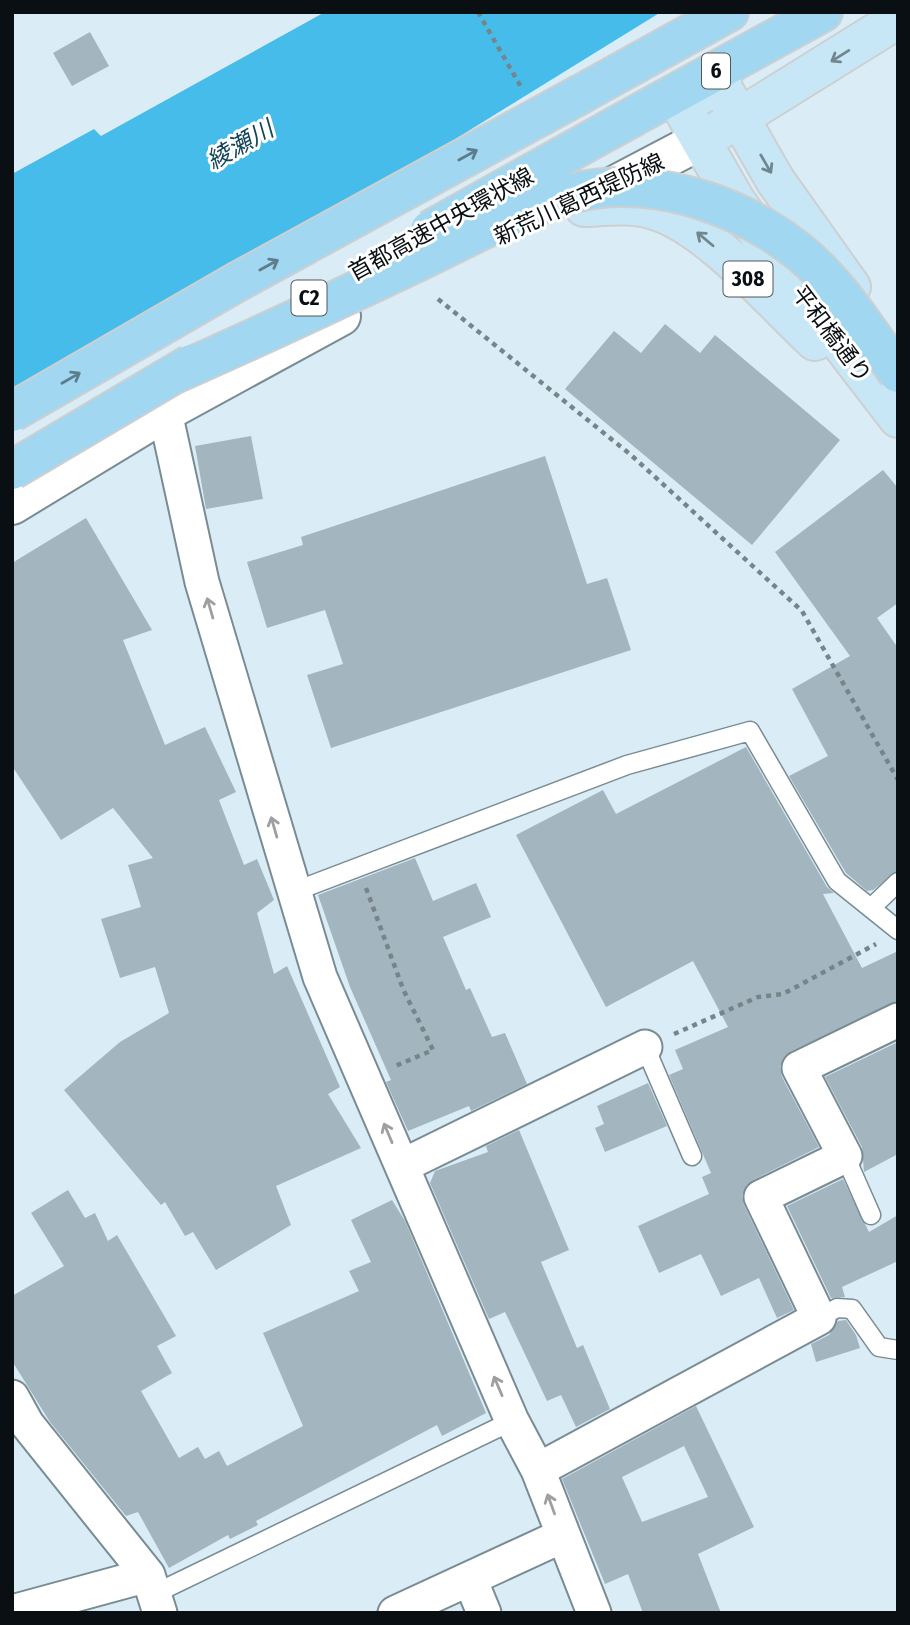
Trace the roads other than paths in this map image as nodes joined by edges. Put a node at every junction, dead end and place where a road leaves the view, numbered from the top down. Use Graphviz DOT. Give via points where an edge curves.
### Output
graph roads {
  1 [pos="722,12"];
  2 [pos="729,12"];
  3 [pos="791,12"];
  4 [pos="824,12"];
  5 [pos="898,19"];
  6 [pos="720,84"];
  7 [pos="581,94"];
  8 [pos="681,106"];
  9 [pos="740,118"];
  10 [pos="609,131"];
  11 [pos="701,141"];
  12 [pos="567,209"];
  13 [pos="455,255"];
  14 [pos="317,328"];
  15 [pos="898,349"];
  16 [pos="898,373"];
  17 [pos="167,394"];
  18 [pos="12,412"];
  19 [pos="898,419"];
  20 [pos="12,469"];
  21 [pos="12,505"];
  22 [pos="898,882"];
  23 [pos="293,892"];
  24 [pos="871,908"];
  25 [pos="892,934"];
  26 [pos="898,1020"];
  27 [pos="645,1048"];
  28 [pos="692,1156"];
  29 [pos="845,1156"];
  30 [pos="402,1166"];
  31 [pos="871,1215"];
  32 [pos="819,1318"];
  33 [pos="898,1350"];
  34 [pos="12,1397"];
  35 [pos="512,1421"];
  36 [pos="538,1470"];
  37 [pos="562,1536"];
  38 [pos="470,1579"];
  39 [pos="155,1594"];
  40 [pos="30,1610"];
  41 [pos="395,1613"];
  42 [pos="484,1613"];
  43 [pos="594,1613"];
  1 -- 7 [label="highway, 首都高速中央環状線 / C2"];
  2 -- 7 [label="highway, 6"];
  3 -- 10 [label="highway, 首都高速中央環状線 / C2"];
  4 -- 6 [label="main road"];
  4 -- 10 [label="highway, 6"];
  5 -- 9 [label="main road, one-way"];
  6 -- 8 [label="main road"];
  6 -- 9 [label="main road, 平和橋通り"];
  18 -- 7 [label="highway, 首都高速中央環状線 / C2, one-way, bridge" via="237,282"];
  8 -- 11 [label="main road, 平和橋通り / 308"];
  8 -- 13 [label="main road, 新荒川葛西堤防線" via="550,183"];
  9 -- 11 [label="main road"];
  9 -- 15 [label="main road, 平和橋通り, one-way" via="775,180"];
  10 -- 17 [label="highway, 首都高速中央環状線 / C2, bridge"];
  11 -- 12 [label="main road, 新荒川葛西堤防線"];
  11 -- 19 [label="main road, 平和橋通り / 308" via="782,267"];
  12 -- 13 [label="main road, 新荒川葛西堤防線"];
  19 -- 12 [label="main road, 308, one-way" via="695,231 653,209"];
  13 -- 14 [label="main road, 新荒川葛西堤防線"];
  14 -- 17 [label="main road, 新荒川葛西堤防線"];
  14 -- 20 [label="highway, bridge" via="126,411"];
  16 -- 17 [label="highway, bridge" via="821,271 776,235 701,201 621,187 576,193 527,211 255,339"];
  17 -- 20 [label="highway, 首都高速中央環状線 / C2, bridge"];
  17 -- 21 [label="main road, 新荒川葛西堤防線"];
  23 -- 17 [label="street, one-way" via="202,582"];
  22 -- 24 [label="lane"];
  23 -- 24 [label="lane" via="627,765 750,731 837,881"];
  30 -- 23 [label="street, one-way" via="320,977"];
  24 -- 25 [label="lane"];
  26 -- 29 [label="street" via="799,1068"];
  27 -- 28 [label="lane"];
  27 -- 30 [label="street"];
  29 -- 31 [label="lane"];
  29 -- 32 [label="street" via="761,1197"];
  35 -- 30 [label="street, one-way"];
  32 -- 33 [label="lane" via="837,1308 852,1309 879,1348"];
  32 -- 36 [label="street"];
  34 -- 39 [label="street" via="27,1424"];
  35 -- 36 [label="street"];
  35 -- 39 [label="lane"];
  37 -- 36 [label="street, one-way"];
  37 -- 38 [label="street"];
  37 -- 43 [label="street"];
  38 -- 41 [label="street"];
  38 -- 42 [label="street"];
  39 -- 40 [label="street"];
}
